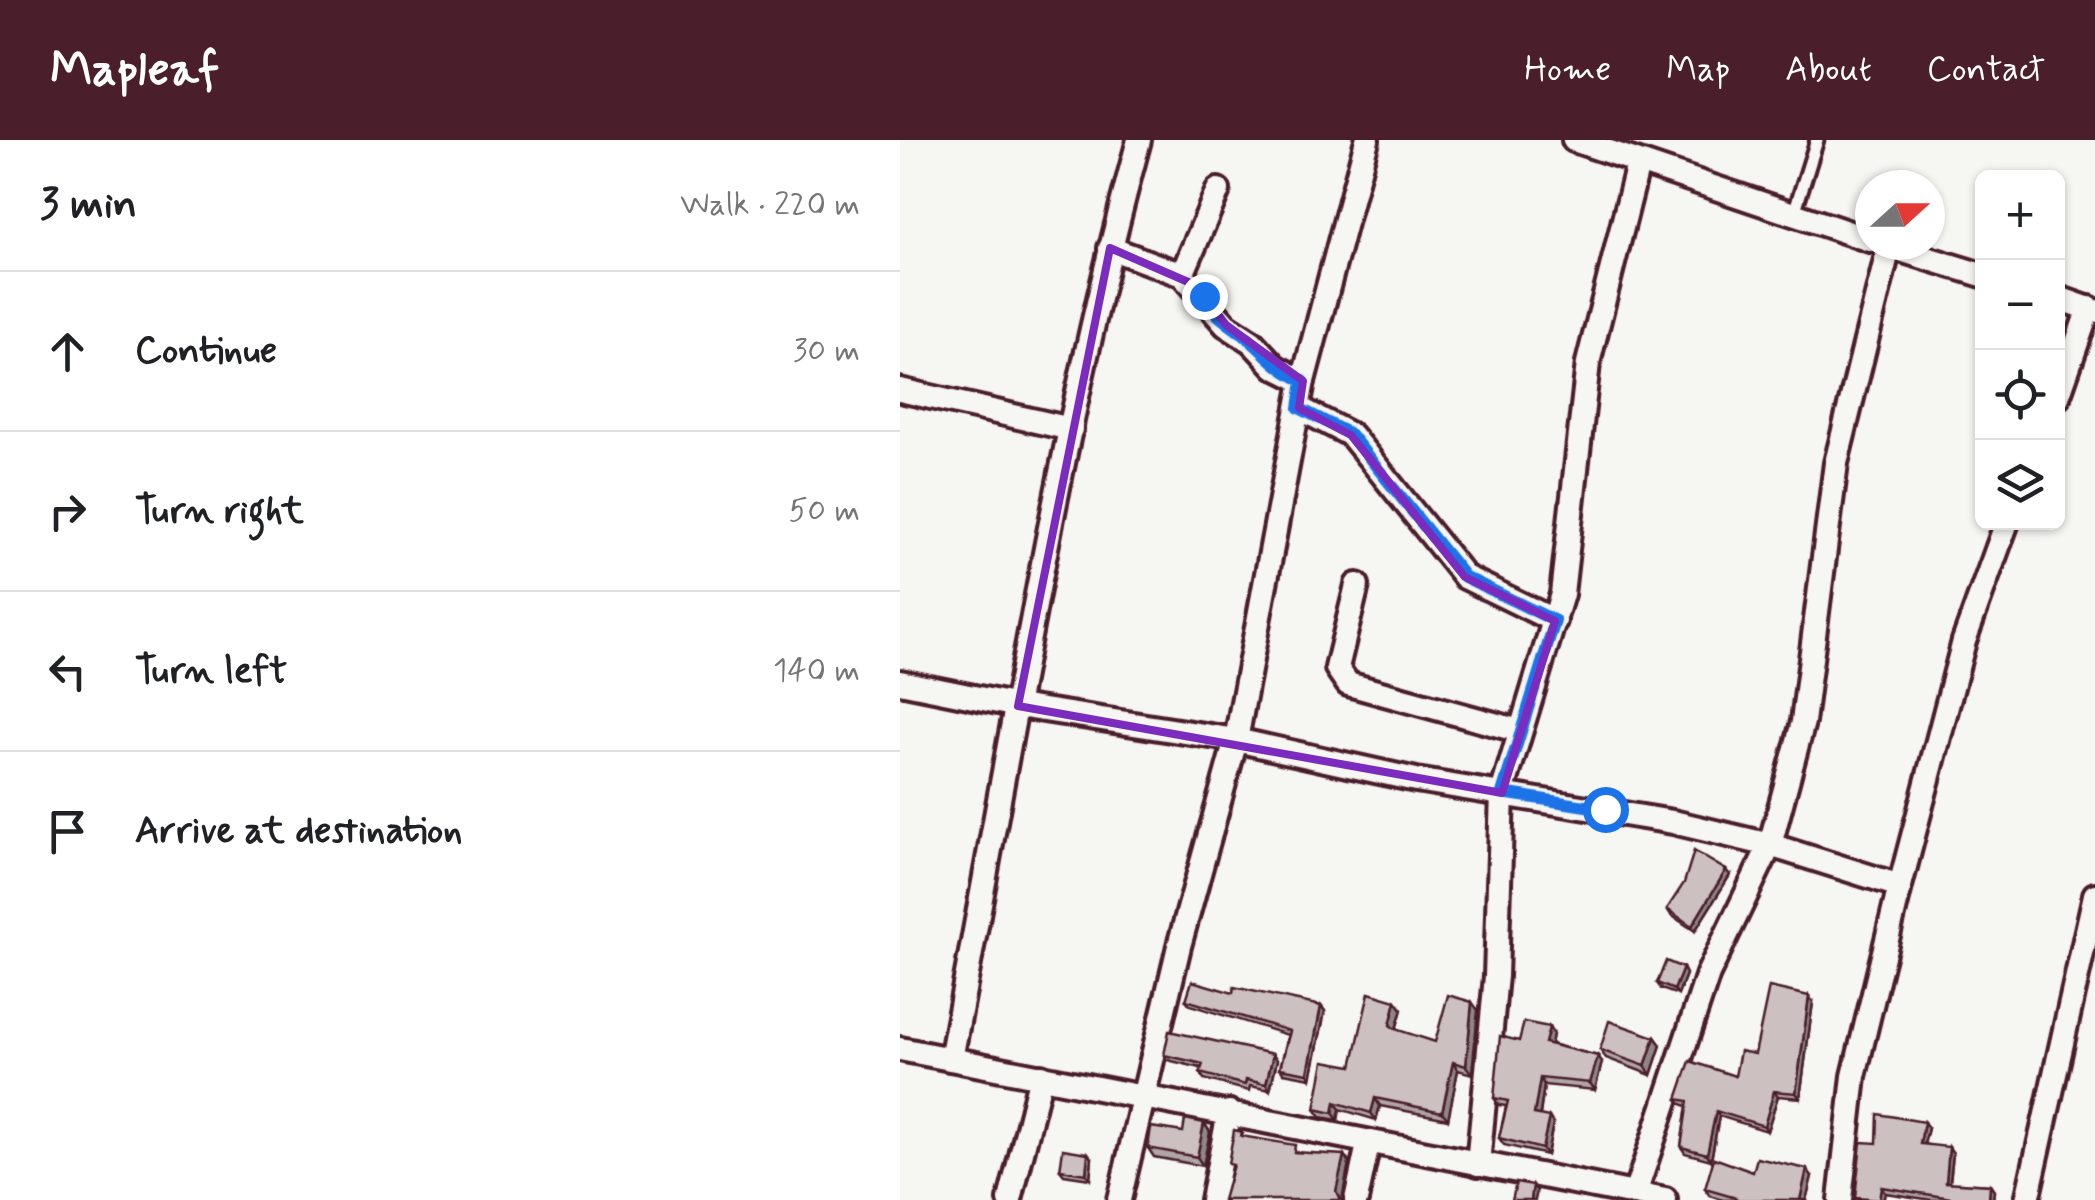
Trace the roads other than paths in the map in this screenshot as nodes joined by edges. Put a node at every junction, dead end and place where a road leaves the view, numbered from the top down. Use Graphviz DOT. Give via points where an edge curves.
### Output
graph roads {
  1 [pos="1140,140"];
  2 [pos="1367,140"];
  3 [pos="1574,140"];
  4 [pos="1818,140"];
  5 [pos="1638,164"];
  6 [pos="1218,190"];
  7 [pos="1794,213"];
  8 [pos="1855,235"];
  9 [pos="1110,248"];
  10 [pos="1878,260"];
  11 [pos="1932,260"];
  12 [pos="1975,274"];
  13 [pos="1182,276"];
  14 [pos="2065,300"];
  15 [pos="2092,309"];
  16 [pos="2065,378"];
  17 [pos="1303,381"];
  18 [pos="900,390"];
  19 [pos="1299,408"];
  20 [pos="1071,429"];
  21 [pos="2004,530"];
  22 [pos="1357,585"];
  23 [pos="1555,621"];
  24 [pos="900,682"];
  25 [pos="1018,706"];
  26 [pos="1520,731"];
  27 [pos="1236,740"];
  28 [pos="1502,793"];
  29 [pos="1770,845"];
  30 [pos="1900,886"];
  31 [pos="2095,896"];
  32 [pos="900,1049"];
  33 [pos="951,1059"];
  34 [pos="1041,1076"];
  35 [pos="1143,1100"];
  36 [pos="1229,1112"];
  37 [pos="1368,1144"];
  38 [pos="1478,1164"];
  39 [pos="1635,1194"];
  40 [pos="1607,1196"];
  41 [pos="1010,1200"];
  42 [pos="1119,1200"];
  43 [pos="1212,1200"];
  44 [pos="1356,1200"];
  45 [pos="1665,1200"];
  46 [pos="1840,1200"];
  47 [pos="2027,1200"];
  1 -- 9 [label="street"];
  2 -- 17 [label="street"];
  3 -- 5 [label="street"];
  4 -- 7 [label="lane"];
  5 -- 7 [label="street"];
  5 -- 23 [label="street" via="1588,363"];
  6 -- 13 [label="street"];
  7 -- 8 [label="street"];
  9 -- 13 [label="street"];
  9 -- 20 [label="street"];
  10 -- 29 [label="street" via="1836,464 1803,722"];
  11 -- 12 [label="street"];
  13 -- 17 [label="street" via="1275,368"];
  14 -- 15 [label="street"];
  15 -- 16 [label="street"];
  17 -- 19 [label="street"];
  18 -- 20 [label="street"];
  19 -- 23 [label="street" via="1350,434 1465,577"];
  19 -- 27 [label="street"];
  20 -- 25 [label="street"];
  21 -- 30 [label="street" via="1964,640"];
  22 -- 26 [label="street" via="1338,668 1348,684"];
  23 -- 26 [label="street"];
  24 -- 25 [label="street"];
  25 -- 27 [label="street"];
  25 -- 33 [label="street"];
  26 -- 28 [label="street"];
  27 -- 28 [label="street"];
  27 -- 35 [label="street"];
  28 -- 29 [label="street"];
  28 -- 38 [label="street" via="1496,976"];
  29 -- 30 [label="street"];
  29 -- 39 [label="street" via="1708,974"];
  30 -- 46 [label="street" via="1854,1076"];
  31 -- 47 [label="street"];
  32 -- 33 [label="street"];
  33 -- 34 [label="street"];
  34 -- 35 [label="street"];
  34 -- 41 [label="street"];
  35 -- 36 [label="street"];
  35 -- 42 [label="street"];
  36 -- 37 [label="street"];
  36 -- 43 [label="street"];
  37 -- 38 [label="street"];
  37 -- 44 [label="street"];
  38 -- 40 [label="street"];
  39 -- 40 [label="street"];
  39 -- 45 [label="street"];
}
